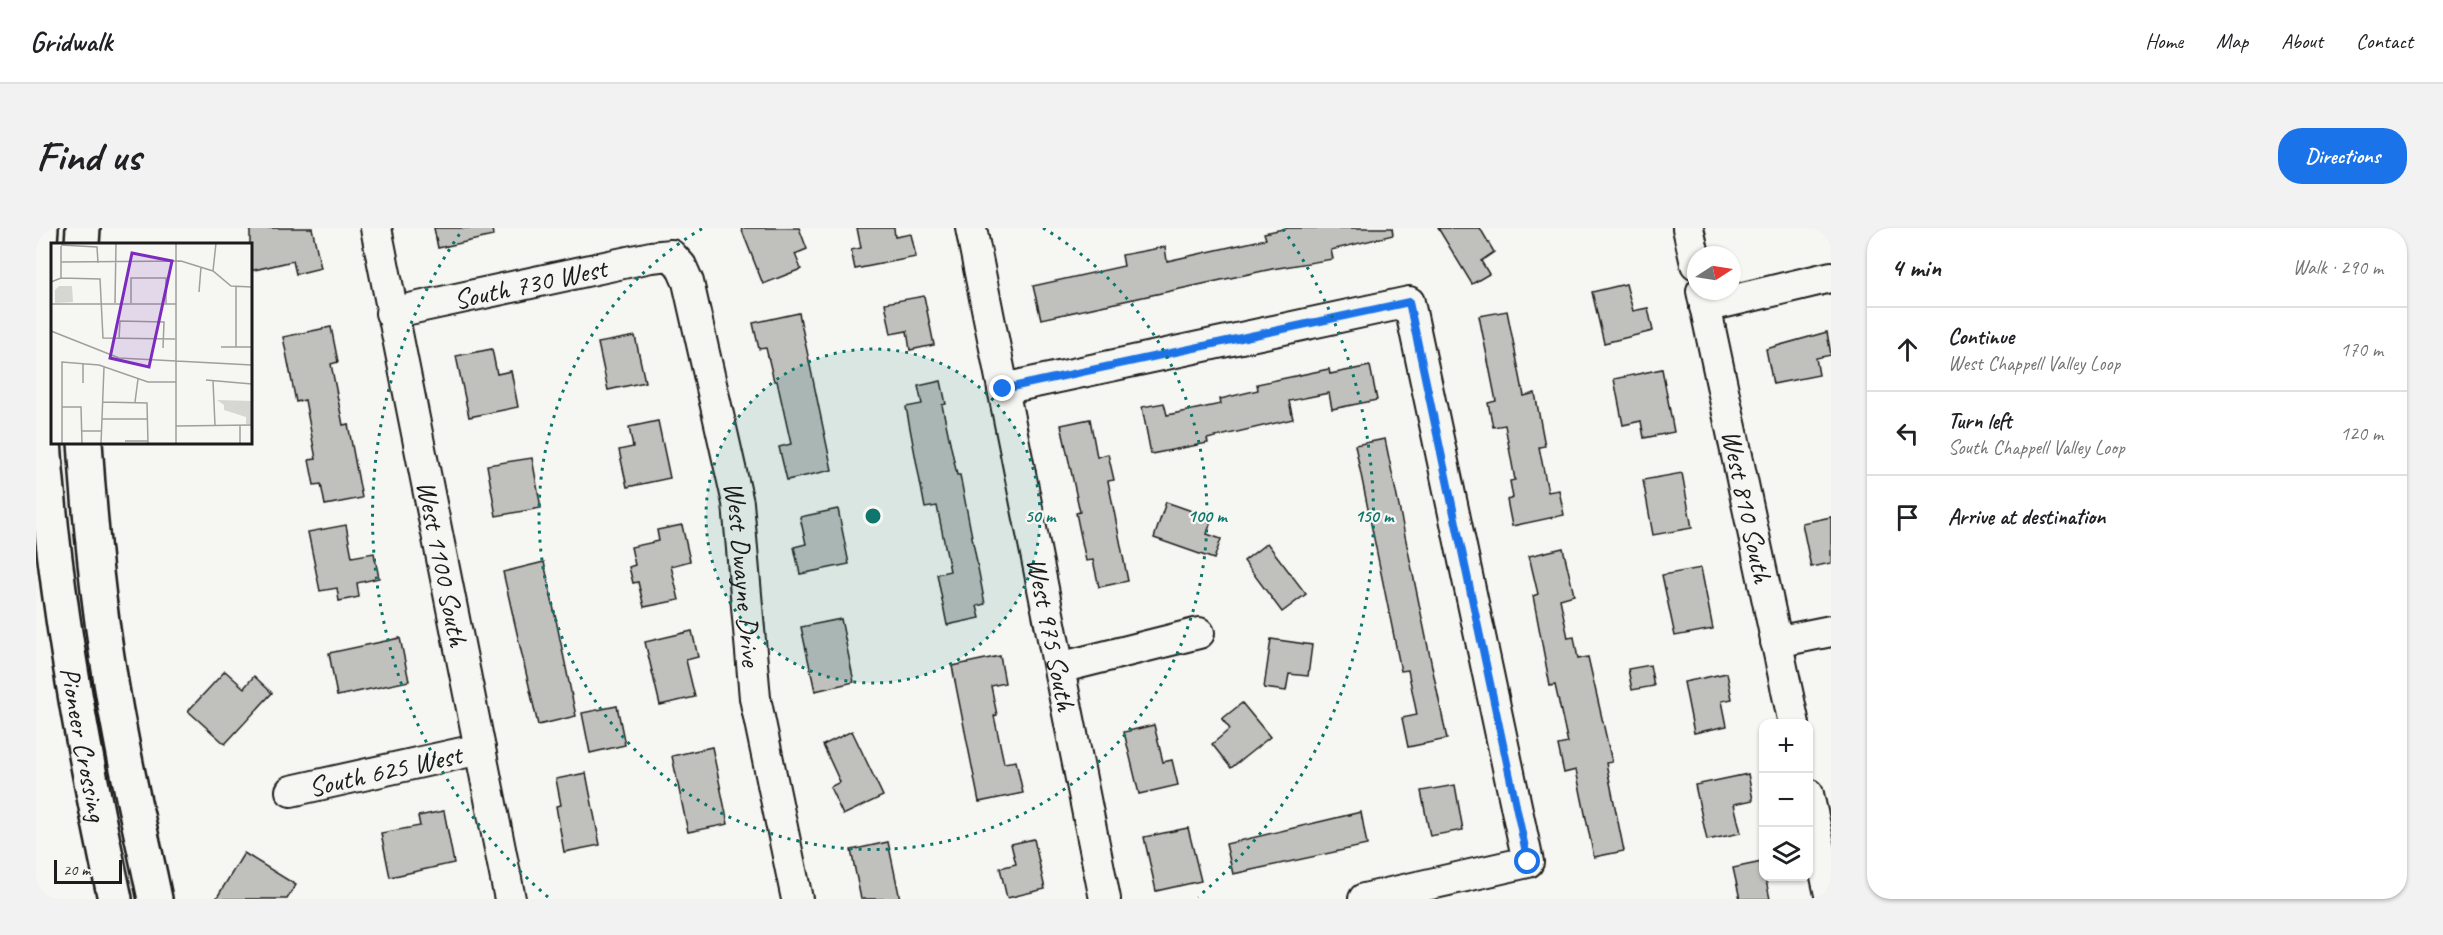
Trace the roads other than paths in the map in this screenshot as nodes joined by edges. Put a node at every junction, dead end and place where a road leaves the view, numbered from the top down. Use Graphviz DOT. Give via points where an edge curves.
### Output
graph roads {
  1 [pos="40,228"];
  2 [pos="83,228"];
  3 [pos="375,228"];
  4 [pos="970,228"];
  5 [pos="1688,228"];
  6 [pos="82,243"];
  7 [pos="1692,246"];
  8 [pos="670,255"];
  9 [pos="1831,277"];
  10 [pos="1741,292"];
  11 [pos="1703,300"];
  12 [pos="391,313"];
  13 [pos="1003,389"];
  14 [pos="85,444"];
  15 [pos="1831,631"];
  16 [pos="1199,633"];
  17 [pos="1776,642"];
  18 [pos="1059,668"];
  19 [pos="1793,719"];
  20 [pos="480,749"];
  21 [pos="291,791"];
  22 [pos="1813,813"];
  23 [pos="115,899"];
  24 [pos="155,899"];
  25 [pos="510,899"];
  26 [pos="797,899"];
  27 [pos="1105,899"];
  28 [pos="1364,899"];
  29 [pos="1831,899"];
  1 -- 23 [label="highway, Pioneer Crossing" via="40,389 50,524 81,737"];
  2 -- 6 [label="highway"];
  3 -- 12 [label="street, West 1100 South"];
  4 -- 13 [label="street, West 975 South"];
  5 -- 7 [label="street"];
  8 -- 12 [label="street, South 730 West"];
  8 -- 26 [label="street, West Dwayne Drive" via="681,266 688,282 738,502 754,698"];
  9 -- 10 [label="street"];
  11 -- 17 [label="street, West 810 South"];
  12 -- 20 [label="street, West 1100 South"];
  13 -- 18 [label="street, West 975 South"];
  13 -- 28 [label="street" via="1409,302 1528,862"];
  14 -- 24 [label="highway, Pioneer Crossing" via="90,519 120,737"];
  15 -- 17 [label="street"];
  16 -- 18 [label="street"];
  17 -- 19 [label="street, West 810 South"];
  18 -- 27 [label="street, West 975 South"];
  20 -- 21 [label="street, South 625 West"];
  20 -- 25 [label="street, West 1100 South"];
  22 -- 29 [label="street"];
}
